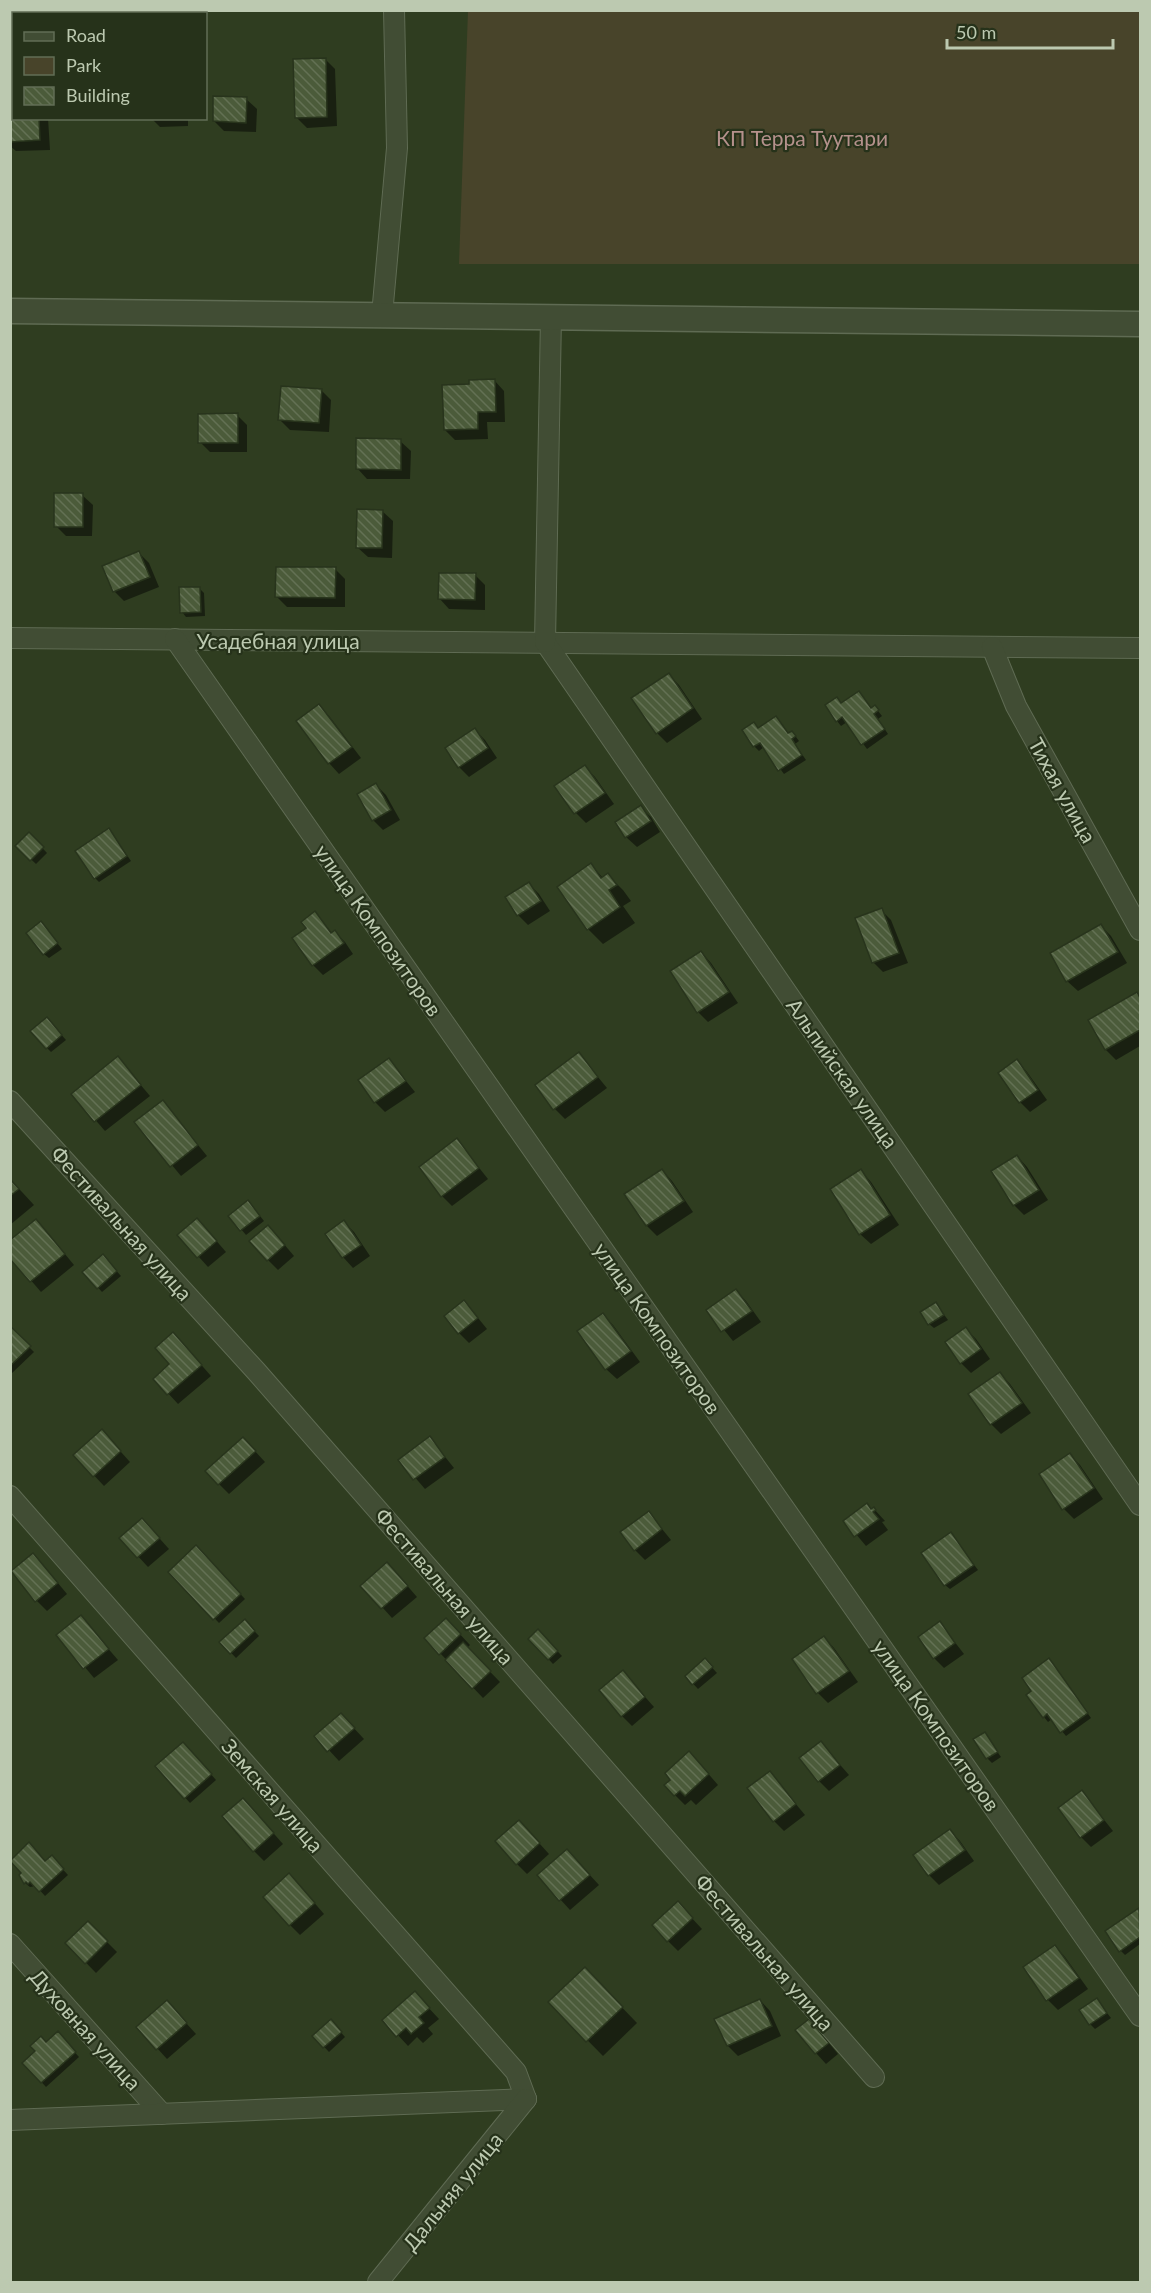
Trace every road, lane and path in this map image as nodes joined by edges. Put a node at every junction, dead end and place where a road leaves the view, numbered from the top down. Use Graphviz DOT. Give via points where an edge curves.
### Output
graph roads {
  1 [pos="193,10"];
  2 [pos="394,10"];
  3 [pos="142,12"];
  4 [pos="10,311"];
  5 [pos="382,315"];
  6 [pos="550,317"];
  7 [pos="1140,324"];
  8 [pos="10,638"];
  9 [pos="175,639"];
  10 [pos="544,642"];
  11 [pos="992,647"];
  12 [pos="1140,648"];
  13 [pos="1140,930"];
  14 [pos="10,1101"];
  15 [pos="10,1496"];
  16 [pos="1140,1504"];
  17 [pos="10,1944"];
  18 [pos="1140,2016"];
  19 [pos="874,2077"];
  20 [pos="526,2099"];
  21 [pos="162,2114"];
  22 [pos="10,2120"];
  23 [pos="378,2283"];
  1 -- 3 [label="street"];
  2 -- 5 [label="street" via="398,148"];
  4 -- 5 [label="street"];
  5 -- 6 [label="street"];
  6 -- 7 [label="street"];
  6 -- 10 [label="street"];
  8 -- 9 [label="street, Усадебная улица"];
  9 -- 10 [label="street, Усадебная улица"];
  9 -- 18 [label="street, улица Композиторов"];
  10 -- 11 [label="street, Усадебная улица"];
  10 -- 16 [label="street, Альпийская улица"];
  11 -- 12 [label="street, Усадебная улица"];
  11 -- 13 [label="street, Тихая улица" via="1016,706"];
  14 -- 19 [label="street, Фестивальная улица" via="256,1371"];
  15 -- 20 [label="street, Земская улица" via="516,2072"];
  17 -- 21 [label="street, Духовная улица"];
  20 -- 21 [label="street"];
  20 -- 23 [label="street, Дальняя улица"];
  21 -- 22 [label="street"];
}
